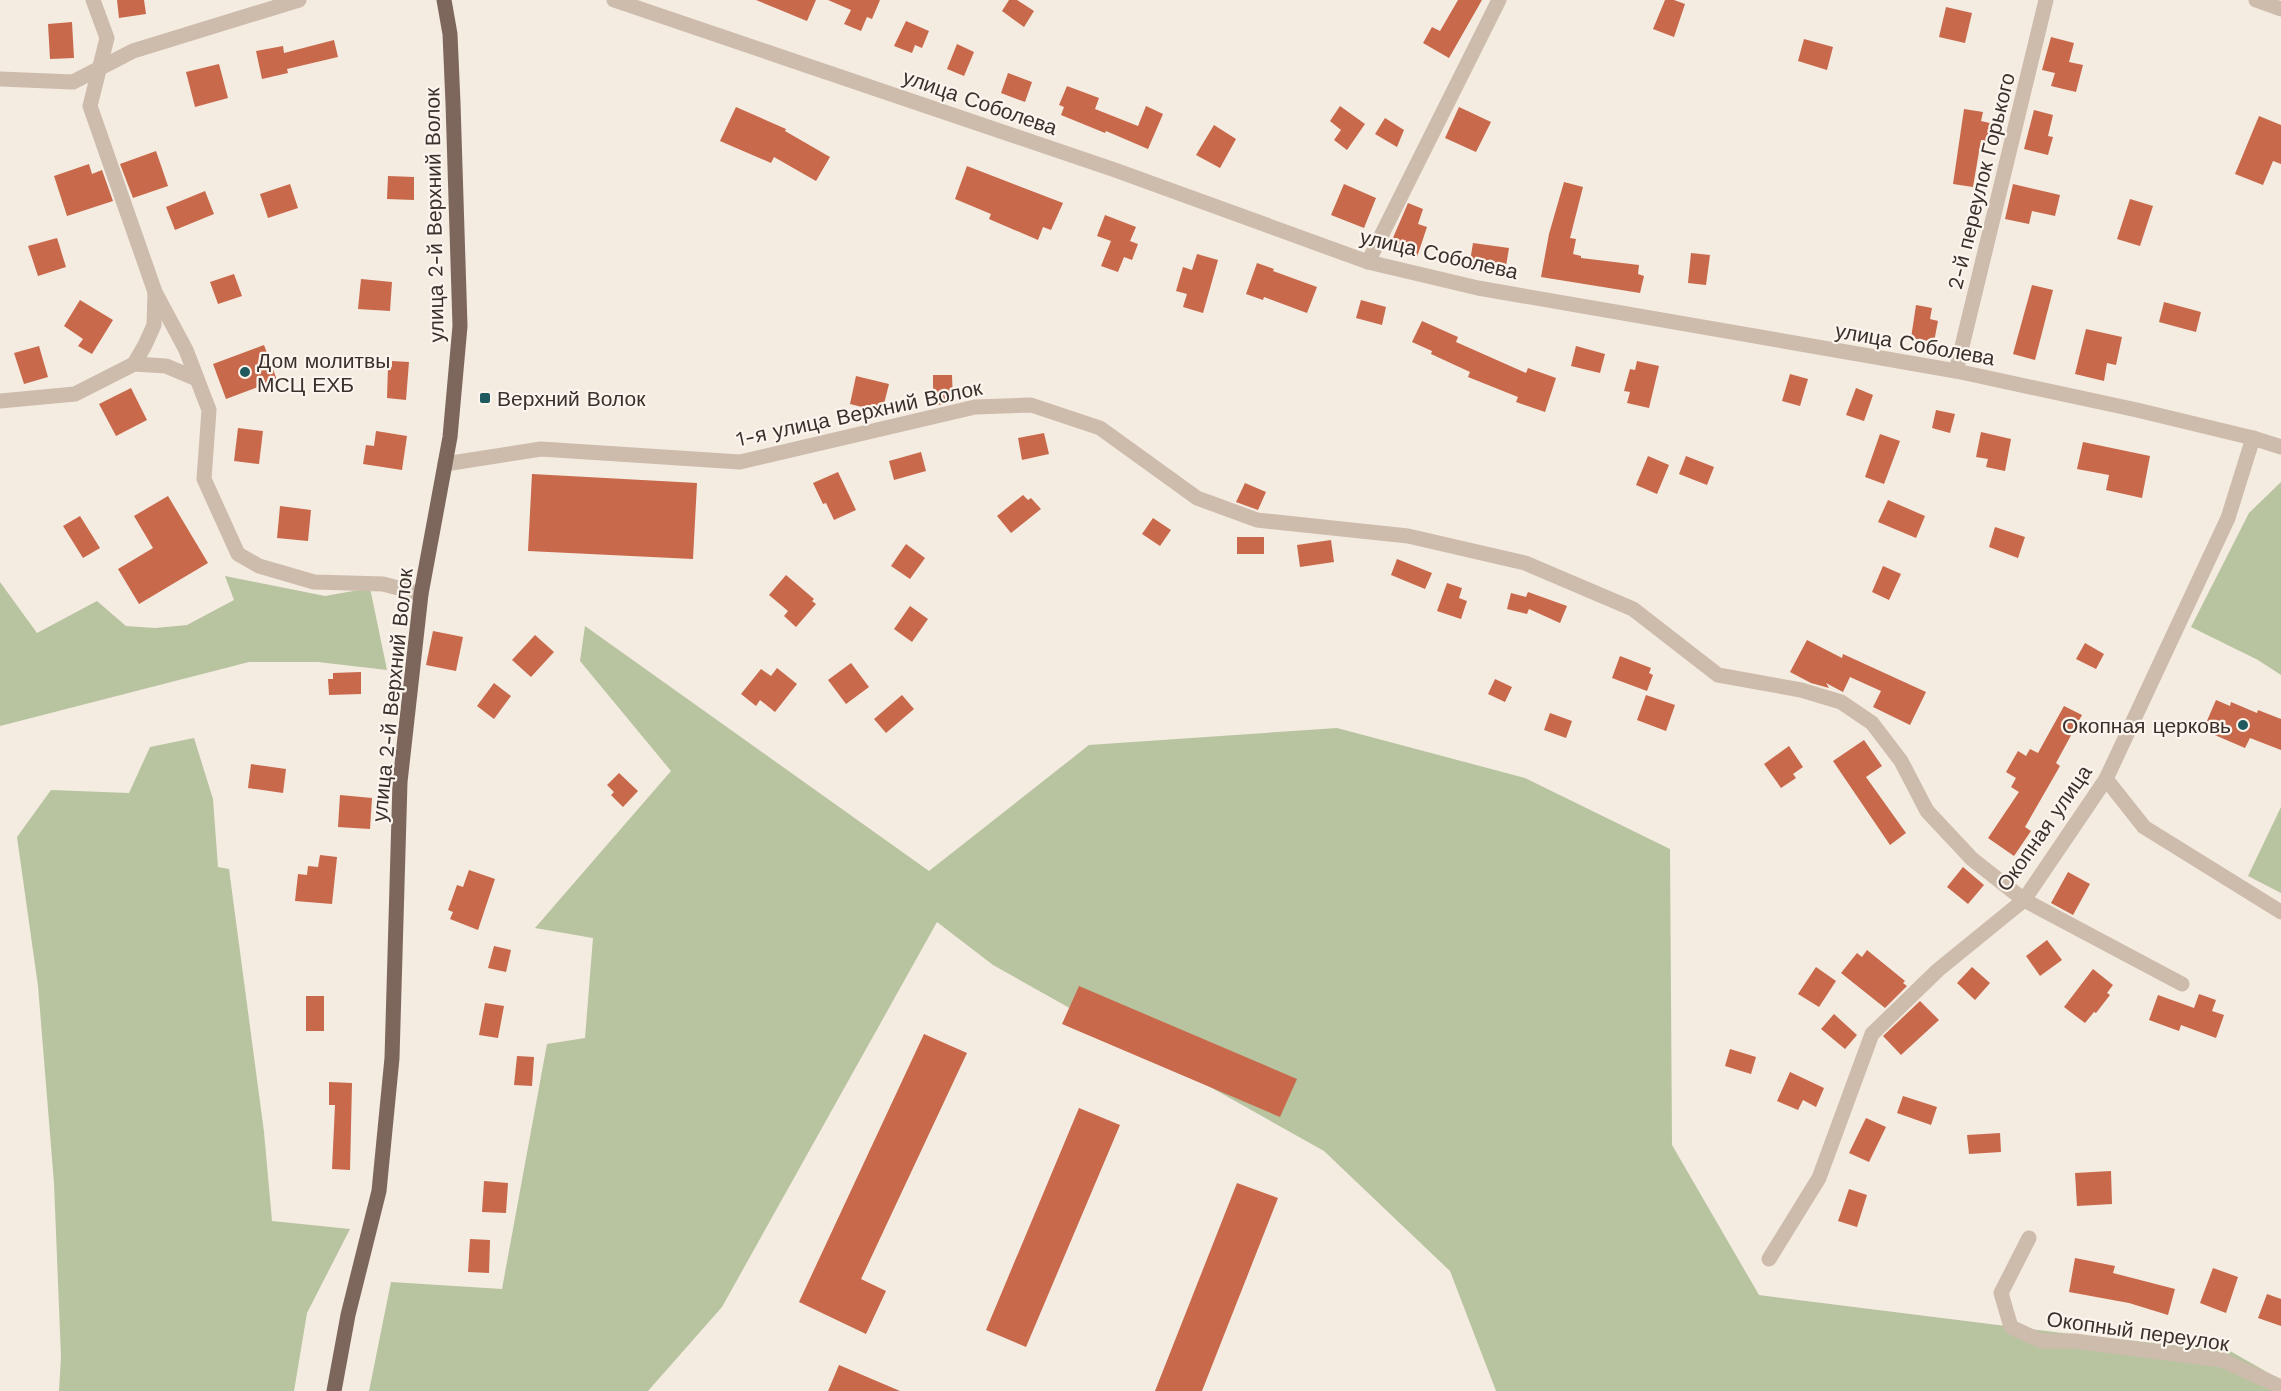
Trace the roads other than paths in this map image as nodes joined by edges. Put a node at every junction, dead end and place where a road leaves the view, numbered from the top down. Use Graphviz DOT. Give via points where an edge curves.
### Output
graph roads {
  1 [pos="93,0"];
  2 [pos="299,0"];
  3 [pos="444,0"];
  4 [pos="614,0"];
  5 [pos="1499,0"];
  6 [pos="2046,0"];
  7 [pos="2256,0"];
  8 [pos="2281,9"];
  9 [pos="99,70"];
  10 [pos="0,79"];
  11 [pos="1368,262"];
  12 [pos="155,292"];
  13 [pos="134,364"];
  14 [pos="1956,371"];
  15 [pos="196,379"];
  16 [pos="0,400"];
  17 [pos="2253,438"];
  18 [pos="2281,447"];
  19 [pos="445,464"];
  20 [pos="421,594"];
  21 [pos="2106,779"];
  22 [pos="2024,900"];
  23 [pos="2281,912"];
  24 [pos="2182,984"];
  25 [pos="2029,1238"];
  26 [pos="1769,1259"];
  27 [pos="2281,1387"];
  28 [pos="334,1391"];
  1 -- 9 [label="street" via="107,38"];
  2 -- 9 [label="street" via="133,51"];
  3 -- 19 [label="main road, улица 2-й Верхний Волок" via="450,34 460,326"];
  4 -- 11 [label="street, улица Соболева" via="1115,170"];
  5 -- 11 [label="street"];
  6 -- 14 [label="street, 2-й переулок Горького"];
  7 -- 8 [label="street"];
  9 -- 10 [label="street" via="73,82"];
  9 -- 12 [label="street" via="90,106"];
  11 -- 14 [label="street, улица Соболева" via="1478,288"];
  12 -- 13 [label="street" via="154,325"];
  12 -- 15 [label="street" via="186,350"];
  13 -- 15 [label="street" via="166,366"];
  13 -- 16 [label="street" via="75,394"];
  14 -- 17 [label="street, улица Соболева"];
  15 -- 20 [label="street" via="209,410 204,479 238,554 259,566 314,582 383,585"];
  17 -- 18 [label="street, улица Соболева"];
  17 -- 21 [label="street, Окопная улица" via="2229,518"];
  19 -- 20 [label="main road, улица 2-й Верхний Волок"];
  19 -- 22 [label="street, 1-я улица Верхний Волок" via="541,449 740,462 975,407 1031,405 1100,428 1197,498 1257,520 1408,536 1525,563 1633,609 1718,675 1801,690 1841,702 1872,723 1901,760 1927,811 1972,860"];
  20 -- 28 [label="main road, улица 2-й Верхний Волок" via="400,782 392,1058 379,1191 348,1315"];
  21 -- 22 [label="street, Окопная улица"];
  21 -- 23 [label="street" via="2144,827"];
  22 -- 24 [label="street"];
  22 -- 26 [label="street, Окопная улица" via="1938,970 1872,1034 1819,1178"];
  25 -- 27 [label="street, Окопный переулок" via="2001,1293 2011,1327 2041,1341 2074,1341 2222,1360"];
}
